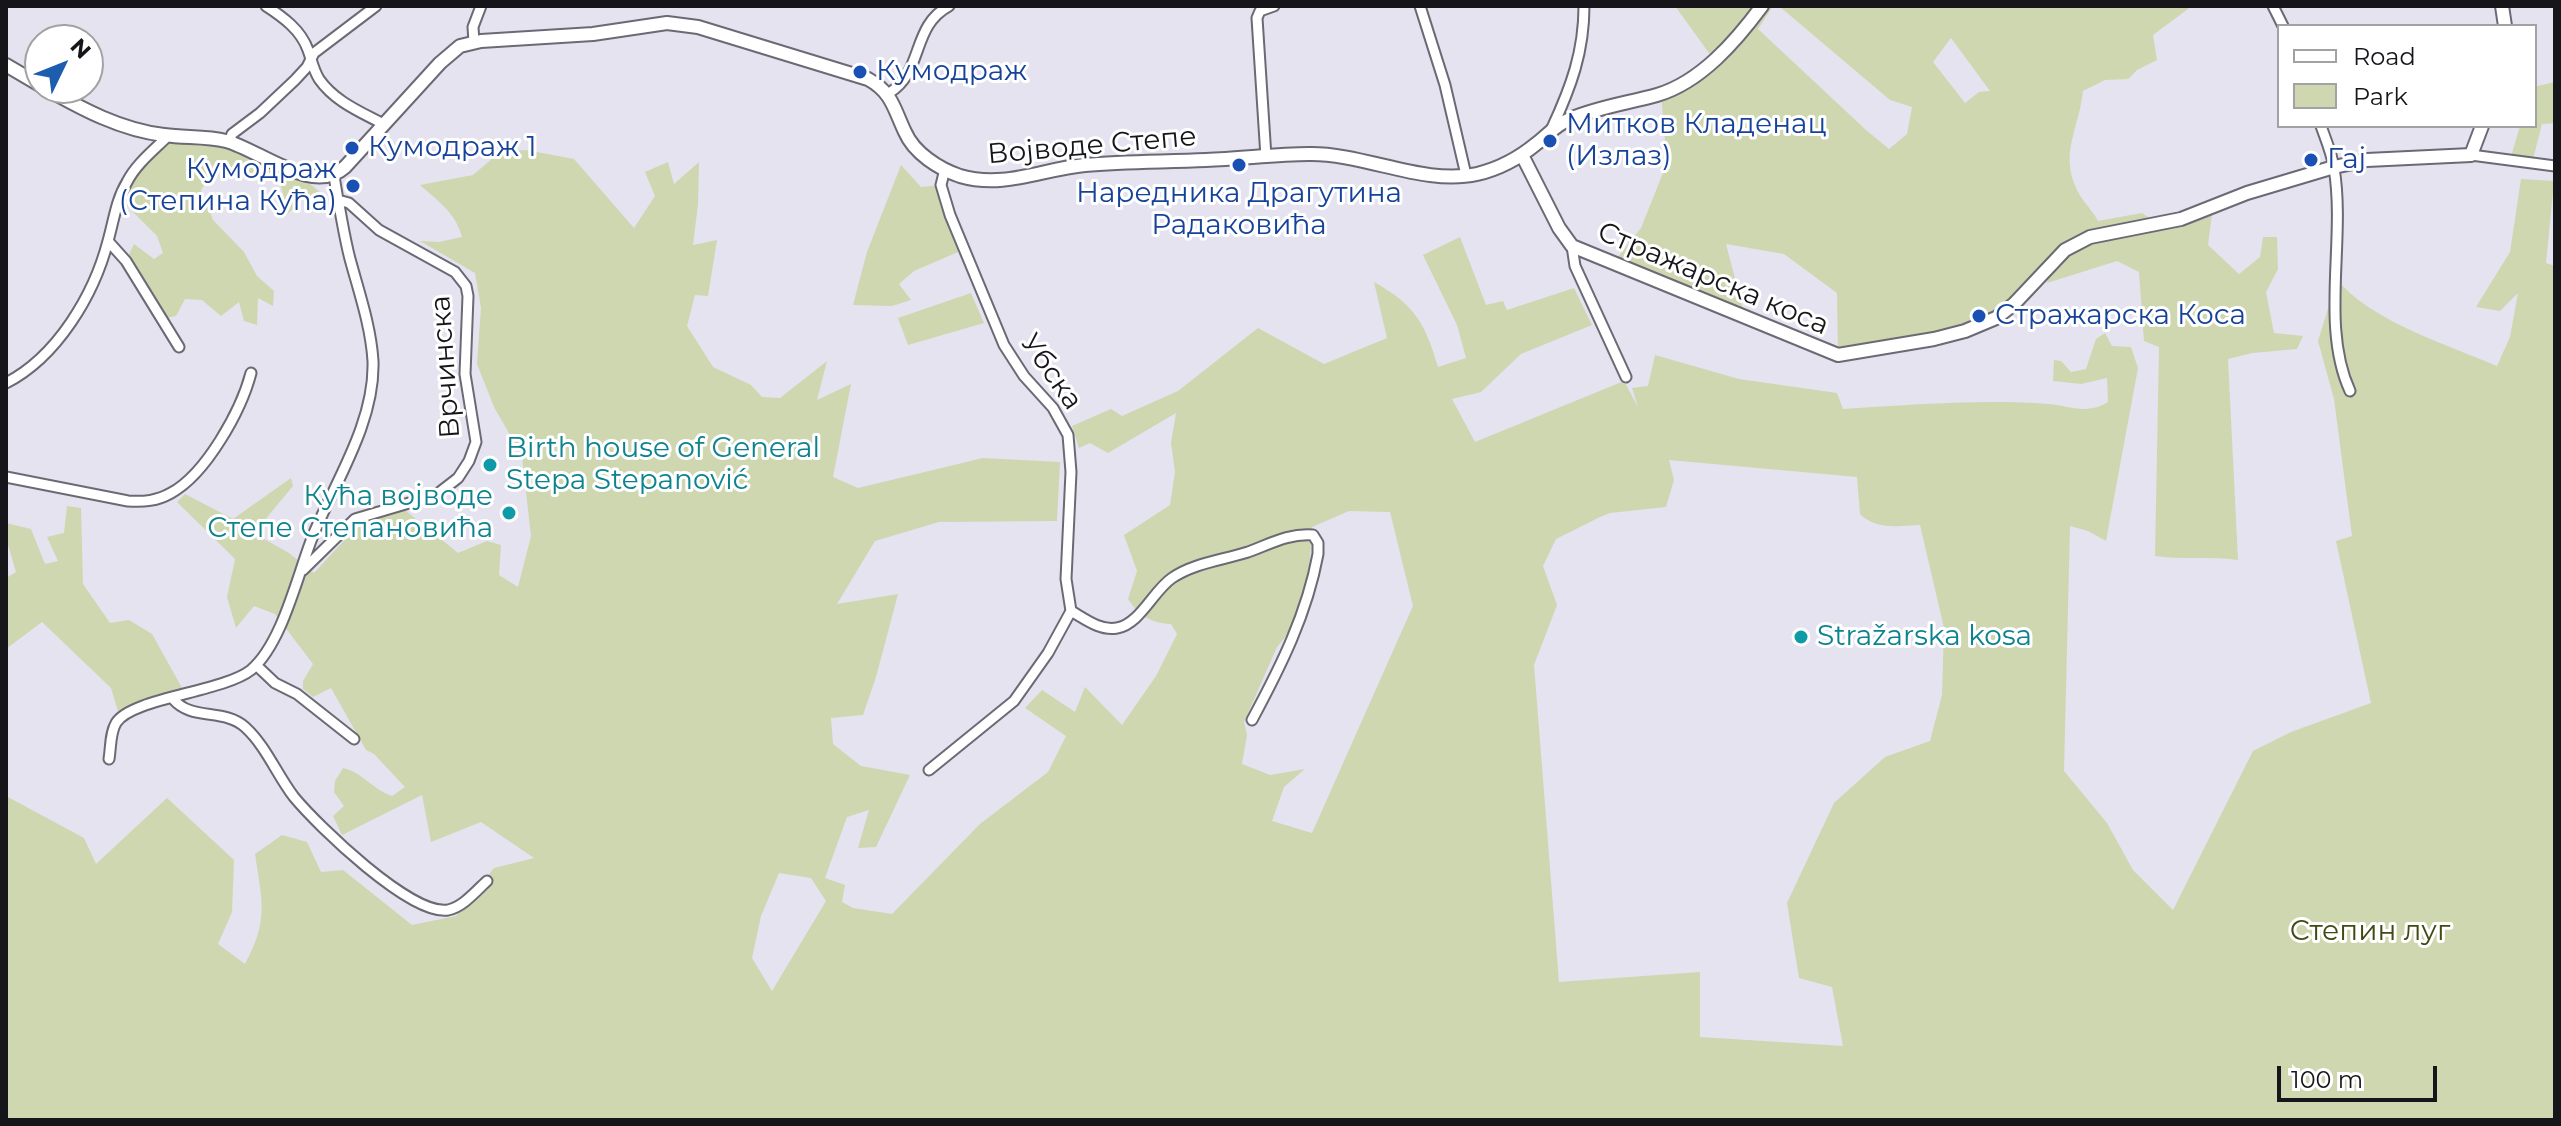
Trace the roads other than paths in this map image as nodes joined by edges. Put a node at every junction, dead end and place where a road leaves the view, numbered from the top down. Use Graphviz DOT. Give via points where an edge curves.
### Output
graph roads {
  1 [pos="266,6"];
  2 [pos="376,6"];
  3 [pos="481,6"];
  4 [pos="949,6"];
  5 [pos="1274,6"];
  6 [pos="1420,6"];
  7 [pos="1584,6"];
  8 [pos="1762,6"];
  9 [pos="2273,6"];
  10 [pos="934,10"];
  11 [pos="2282,24"];
  12 [pos="474,42"];
  13 [pos="310,60"];
  14 [pos="6,65"];
  15 [pos="24,76"];
  16 [pos="889,93"];
  17 [pos="74,104"];
  18 [pos="385,125"];
  19 [pos="2322,128"];
  20 [pos="2481,128"];
  21 [pos="1549,131"];
  22 [pos="168,136"];
  23 [pos="229,142"];
  24 [pos="1522,155"];
  25 [pos="2471,155"];
  26 [pos="1266,157"];
  27 [pos="2555,166"];
  28 [pos="2334,167"];
  29 [pos="945,169"];
  30 [pos="1466,175"];
  31 [pos="334,176"];
  32 [pos="338,200"];
  33 [pos="108,241"];
  34 [pos="1572,246"];
  35 [pos="179,347"];
  36 [pos="251,373"];
  37 [pos="1626,377"];
  38 [pos="6,383"];
  39 [pos="2350,391"];
  40 [pos="6,477"];
  41 [pos="299,574"];
  42 [pos="1071,611"];
  43 [pos="256,665"];
  44 [pos="173,699"];
  45 [pos="1252,720"];
  46 [pos="354,739"];
  47 [pos="109,759"];
  48 [pos="929,770"];
  49 [pos="487,881"];
  1 -- 13 [label="street" via="291,25"];
  2 -- 13 [label="street"];
  3 -- 12 [label="street"];
  4 -- 10 [label="street"];
  5 -- 26 [label="street" via="1257,18"];
  6 -- 30 [label="street"];
  7 -- 21 [label="street" via="1581,55"];
  8 -- 21 [label="street, Војводе Степе" via="1727,49 1677,85 1570,119"];
  9 -- 11 [label="street"];
  10 -- 16 [label="street" via="905,80"];
  12 -- 16 [label="street" via="667,23 698,27 854,74"];
  12 -- 18 [label="street" via="440,63"];
  13 -- 18 [label="street" via="338,99"];
  13 -- 23 [label="street"];
  14 -- 15 [label="street"];
  16 -- 29 [label="street, Војводе Степе" via="910,141"];
  17 -- 22 [label="street" via="96,116"];
  18 -- 31 [label="street"];
  19 -- 28 [label="street"];
  20 -- 25 [label="street"];
  21 -- 24 [label="street, Војводе Степе"];
  22 -- 23 [label="street"];
  22 -- 33 [label="street" via="128,179"];
  23 -- 31 [label="street" via="305,174"];
  24 -- 30 [label="street, Војводе Степе"];
  24 -- 34 [label="street"];
  25 -- 27 [label="street, Стражарска коса"];
  25 -- 28 [label="street, Стражарска коса" via="2367,160"];
  26 -- 29 [label="street, Војводе Степе" via="1081,165 1004,182 975,180"];
  26 -- 30 [label="street, Војводе Степе" via="1330,154"];
  28 -- 34 [label="street, Стражарска коса" via="2181,219 2079,242 2007,310 1979,325 1934,339 1838,355"];
  28 -- 39 [label="street" via="2336,343"];
  29 -- 42 [label="street, Убска" via="941,185 950,215 1004,345 1068,435 1066,579"];
  31 -- 32 [label="street"];
  32 -- 41 [label="street" via="367,325 372,375 362,424"];
  32 -- 41 [label="street, Врчинска" via="349,203 379,230 455,272 466,286 465,374 476,442 461,473 444,490 355,519"];
  33 -- 35 [label="street"];
  33 -- 38 [label="street" via="85,295 54,346"];
  34 -- 37 [label="street" via="1575,266"];
  36 -- 40 [label="street" via="243,401 200,467 174,492 156,500 110,499"];
  41 -- 43 [label="street" via="274,640"];
  42 -- 45 [label="street" via="1098,626 1120,627 1165,584 1195,566 1298,534 1315,536 1315,567 1299,624"];
  42 -- 48 [label="street" via="1014,701"];
  43 -- 44 [label="street" via="236,678"];
  43 -- 46 [label="street"];
  44 -- 47 [label="street" via="120,718"];
  44 -- 49 [label="street" via="186,709 244,726 297,800 402,895 428,909 446,910"];
}
